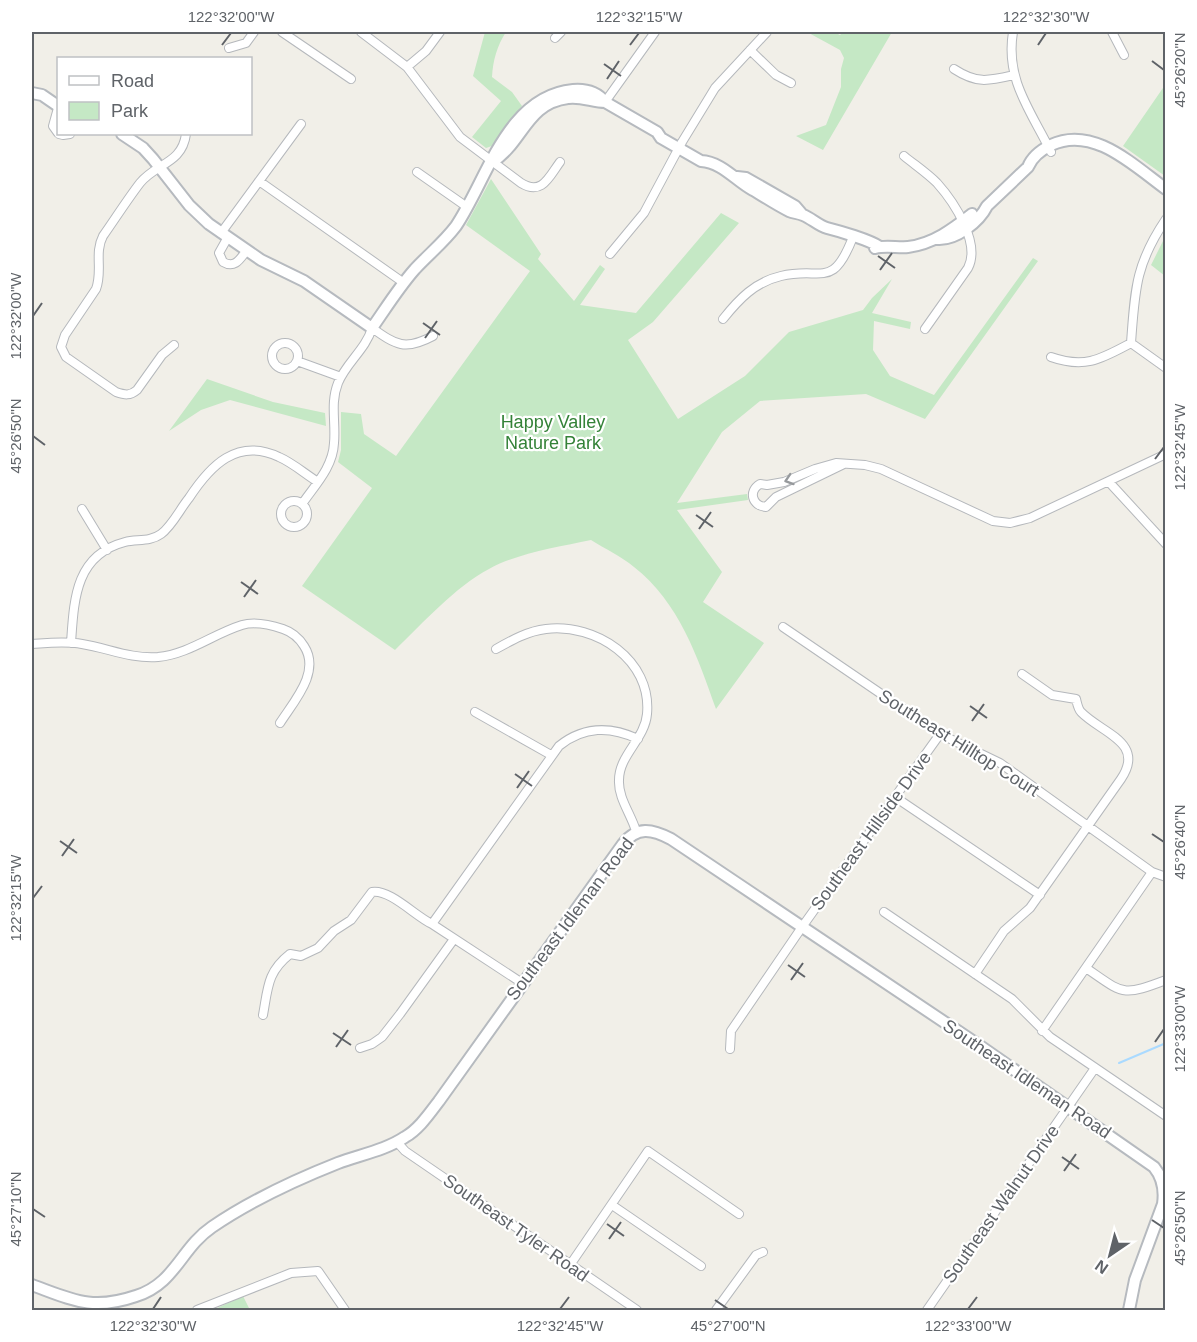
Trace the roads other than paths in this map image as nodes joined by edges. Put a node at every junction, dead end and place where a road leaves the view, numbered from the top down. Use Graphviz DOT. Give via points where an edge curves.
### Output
graph roads {
  1 [pos="254,32"];
  2 [pos="282,32"];
  3 [pos="361,32"];
  4 [pos="440,32"];
  5 [pos="655,32"];
  6 [pos="767,32"];
  7 [pos="1013,32"];
  8 [pos="1112,32"];
  9 [pos="229,48"];
  10 [pos="750,50"];
  11 [pos="1124,55"];
  12 [pos="408,67"];
  13 [pos="954,69"];
  14 [pos="1014,75"];
  15 [pos="351,79"];
  16 [pos="791,83"];
  17 [pos="32,85"];
  18 [pos="37,94"];
  19 [pos="605,102"];
  20 [pos="57,106"];
  21 [pos="57,111"];
  22 [pos="301,124"];
  23 [pos="57,131"];
  24 [pos="123,135"];
  25 [pos="186,135"];
  26 [pos="681,145"];
  27 [pos="1049,149"];
  28 [pos="904,156"];
  29 [pos="492,162"];
  30 [pos="560,162"];
  31 [pos="160,167"];
  32 [pos="417,172"];
  33 [pos="259,181"];
  34 [pos="1166,189"];
  35 [pos="467,207"];
  36 [pos="1166,219"];
  37 [pos="964,225"];
  38 [pos="225,235"];
  39 [pos="852,240"];
  40 [pos="247,250"];
  41 [pos="610,254"];
  42 [pos="404,283"];
  43 [pos="723,319"];
  44 [pos="372,328"];
  45 [pos="925,329"];
  46 [pos="433,336"];
  47 [pos="1131,343"];
  48 [pos="174,345"];
  49 [pos="1050,357"];
  50 [pos="297,361"];
  51 [pos="1166,368"];
  52 [pos="341,377"];
  53 [pos="1166,454"];
  54 [pos="844,464"];
  55 [pos="318,482"];
  56 [pos="1109,482"];
  57 [pos="302,504"];
  58 [pos="82,509"];
  59 [pos="1166,544"];
  60 [pos="107,550"];
  61 [pos="783,627"];
  62 [pos="71,643"];
  63 [pos="32,644"];
  64 [pos="496,649"];
  65 [pos="1022,674"];
  66 [pos="475,712"];
  67 [pos="280,723"];
  68 [pos="940,734"];
  69 [pos="638,740"];
  70 [pos="552,755"];
  71 [pos="895,797"];
  72 [pos="1088,826"];
  73 [pos="636,831"];
  74 [pos="1152,872"];
  75 [pos="1166,877"];
  76 [pos="1040,895"];
  77 [pos="884,912"];
  78 [pos="432,924"];
  79 [pos="802,927"];
  80 [pos="453,939"];
  81 [pos="1086,968"];
  82 [pos="975,974"];
  83 [pos="1166,980"];
  84 [pos="522,983"];
  85 [pos="262,1015"];
  86 [pos="1042,1031"];
  87 [pos="360,1048"];
  88 [pos="730,1049"];
  89 [pos="1095,1068"];
  90 [pos="1068,1107"];
  91 [pos="1166,1116"];
  92 [pos="397,1142"];
  93 [pos="612,1205"];
  94 [pos="739,1214"];
  95 [pos="763,1252"];
  96 [pos="570,1265"];
  97 [pos="701,1266"];
  98 [pos="32,1285"];
  99 [pos="98,1308"];
  100 [pos="197,1311"];
  101 [pos="345,1311"];
  102 [pos="637,1311"];
  103 [pos="716,1311"];
  104 [pos="927,1311"];
  105 [pos="1129,1311"];
  1 -- 9 [label="street" via="246,43"];
  2 -- 15 [label="street"];
  3 -- 12 [label="street"];
  4 -- 12 [label="street"];
  5 -- 19 [label="street"];
  6 -- 10 [label="street"];
  7 -- 14 [label="street"];
  8 -- 11 [label="street"];
  10 -- 16 [label="street" via="776,75"];
  10 -- 26 [label="street" via="715,88"];
  12 -- 29 [label="street" via="450,126"];
  13 -- 14 [label="street" via="979,81"];
  14 -- 27 [label="street"];
  17 -- 18 [label="main road"];
  18 -- 20 [label="main road"];
  19 -- 26 [label="main road"];
  19 -- 29 [label="main road" via="576,97 547,104 530,117 503,156"];
  21 -- 23 [label="street" via="53,126"];
  22 -- 33 [label="street"];
  24 -- 31 [label="main road"];
  25 -- 31 [label="street" via="182,149"];
  26 -- 39 [label="main road" via="704,155 743,185 791,212"];
  26 -- 41 [label="street" via="644,213"];
  27 -- 34 [label="main road" via="1070,138 1094,142"];
  27 -- 37 [label="main road" via="1031,159 1028,167"];
  28 -- 37 [label="street" via="938,184"];
  29 -- 30 [label="street" via="532,189 543,184"];
  29 -- 35 [label="main road"];
  31 -- 38 [label="main road" via="189,205"];
  31 -- 48 [label="street" via="141,182 103,236 99,247 100,280 65,334 61,347 66,357 125,395 137,390"];
  32 -- 35 [label="street"];
  33 -- 38 [label="street"];
  33 -- 42 [label="street"];
  35 -- 42 [label="main road" via="448,236"];
  36 -- 47 [label="street" via="1139,272"];
  37 -- 39 [label="main road" via="938,239 911,246 880,247 873,242"];
  37 -- 45 [label="street" via="973,251 972,262"];
  38 -- 40 [label="main road"];
  38 -- 40 [label="street" via="219,253 223,262 236,264"];
  39 -- 43 [label="street" via="841,262 831,271 818,275 789,274 766,281 744,294"];
  40 -- 44 [label="main road" via="304,281"];
  42 -- 44 [label="main road"];
  44 -- 46 [label="street" via="390,341 406,345"];
  44 -- 52 [label="street" via="369,339"];
  47 -- 49 [label="street" via="1080,364"];
  47 -- 51 [label="street"];
  50 -- 52 [label="street"];
  52 -- 55 [label="street" via="333,403 334,444 327,470"];
  53 -- 56 [label="street"];
  54 -- 54 [label="street, one-way" via="828,465 784,482 760,484 754,489 754,502 766,507 776,497"];
  54 -- 56 [label="street" via="881,469 981,517 1009,523 1030,518"];
  55 -- 57 [label="street"];
  55 -- 60 [label="street" via="270,453 239,453 208,471 162,534"];
  56 -- 59 [label="street"];
  58 -- 60 [label="street"];
  60 -- 62 [label="street" via="87,569 77,587"];
  61 -- 68 [label="street, Southeast Hilltop Court"];
  62 -- 63 [label="street"];
  62 -- 67 [label="street" via="121,655 155,657 187,651 244,625 287,631 303,643 310,665 307,680"];
  64 -- 69 [label="street" via="535,631 558,628 582,631 612,644 634,667 645,686 647,715"];
  65 -- 72 [label="street" via="1052,695 1076,699 1079,711 1127,750 1129,762 1125,773"];
  66 -- 70 [label="street"];
  68 -- 71 [label="street, Southeast Hillside Drive"];
  68 -- 72 [label="street, Southeast Hilltop Court" via="1000,763"];
  69 -- 70 [label="street" via="613,730 590,730 567,739"];
  69 -- 73 [label="street" via="618,779"];
  70 -- 78 [label="street"];
  71 -- 76 [label="street"];
  71 -- 79 [label="street, Southeast Hillside Drive"];
  72 -- 74 [label="street, Southeast Hilltop Court"];
  72 -- 76 [label="street"];
  73 -- 79 [label="main road, Southeast Idleman Road" via="649,830 671,838"];
  73 -- 84 [label="main road, Southeast Idleman Road" via="626,839"];
  74 -- 75 [label="street, Southeast Hilltop Court"];
  74 -- 81 [label="street"];
  76 -- 82 [label="street" via="1004,931"];
  77 -- 82 [label="street"];
  78 -- 80 [label="street"];
  78 -- 85 [label="street" via="384,893 372,892 351,920 318,948 301,956 290,954 276,967 270,976"];
  79 -- 88 [label="street, Southeast Hillside Drive" via="731,1031"];
  79 -- 90 [label="main road, Southeast Idleman Road"];
  80 -- 84 [label="street"];
  80 -- 87 [label="street" via="382,1037"];
  81 -- 83 [label="street" via="1129,992"];
  81 -- 86 [label="street"];
  82 -- 86 [label="street" via="1020,1005"];
  84 -- 92 [label="main road, Southeast Idleman Road" via="428,1115"];
  86 -- 89 [label="street"];
  89 -- 90 [label="street, Southeast Walnut Drive"];
  89 -- 91 [label="street"];
  90 -- 104 [label="street, Southeast Walnut Drive"];
  90 -- 105 [label="main road, Southeast Idleman Road" via="1150,1164 1162,1181 1163,1207 1135,1282"];
  92 -- 96 [label="street, Southeast Tyler Road"];
  92 -- 99 [label="main road, Southeast Idleman Road" via="325,1168 237,1212 202,1234 157,1286"];
  93 -- 94 [label="street" via="648,1151"];
  93 -- 96 [label="street"];
  93 -- 97 [label="street"];
  95 -- 103 [label="street" via="756,1255"];
  96 -- 102 [label="street, Southeast Tyler Road"];
  98 -- 99 [label="main road, Southeast Idleman Road"];
  100 -- 101 [label="street" via="291,1273 318,1270"];
}
